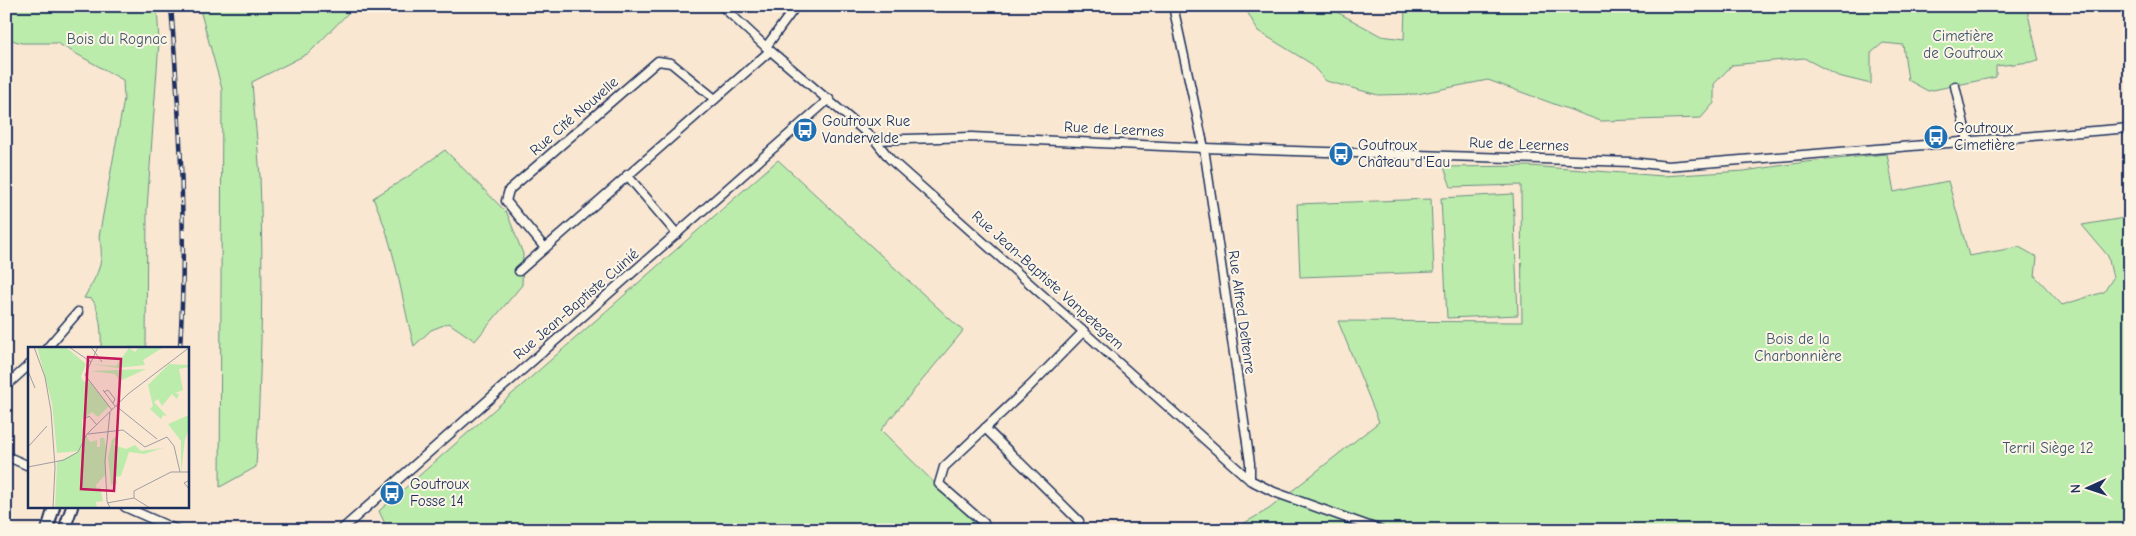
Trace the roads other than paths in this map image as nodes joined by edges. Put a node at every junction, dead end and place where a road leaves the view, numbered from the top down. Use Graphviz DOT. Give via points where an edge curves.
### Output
graph roads {
  1 [pos="722,6"];
  2 [pos="796,6"];
  3 [pos="1173,6"];
  4 [pos="768,49"];
  5 [pos="1955,86"];
  6 [pos="715,99"];
  7 [pos="829,100"];
  8 [pos="2130,128"];
  9 [pos="875,140"];
  10 [pos="1968,141"];
  11 [pos="1204,148"];
  12 [pos="628,176"];
  13 [pos="677,234"];
  14 [pos="545,248"];
  15 [pos="519,271"];
  16 [pos="78,312"];
  17 [pos="1084,330"];
  18 [pos="47,347"];
  19 [pos="28,366"];
  20 [pos="6,386"];
  21 [pos="985,428"];
  22 [pos="6,456"];
  23 [pos="28,466"];
  24 [pos="1250,480"];
  25 [pos="54,508"];
  26 [pos="72,508"];
  27 [pos="127,508"];
  28 [pos="1079,521"];
  29 [pos="984,523"];
  30 [pos="47,530"];
  31 [pos="64,530"];
  32 [pos="177,530"];
  33 [pos="341,530"];
  34 [pos="1380,530"];
  1 -- 4 [label="street, Rue Jean-Baptiste Vanpetegem"];
  2 -- 4 [label="street"];
  3 -- 11 [label="street, Rue Alfred Deltenre"];
  4 -- 6 [label="street"];
  4 -- 7 [label="street, Rue Jean-Baptiste Vanpetegem"];
  5 -- 10 [label="street"];
  6 -- 12 [label="street"];
  6 -- 14 [label="street, Rue Cité Nouvelle" via="671,63 658,61 509,190 506,201"];
  7 -- 9 [label="street, Rue Jean-Baptiste Vanpetegem"];
  7 -- 13 [label="street, Rue Jean-Baptiste Cuinié"];
  8 -- 10 [label="street, Rue de Leernes"];
  9 -- 11 [label="street, Rue de Leernes" via="971,137"];
  9 -- 17 [label="street, Rue Jean-Baptiste Vanpetegem" via="890,159"];
  10 -- 11 [label="street, Rue de Leernes" via="1668,166 1632,162"];
  11 -- 24 [label="street, Rue Alfred Deltenre"];
  12 -- 13 [label="street"];
  12 -- 14 [label="street"];
  13 -- 33 [label="street, Rue Jean-Baptiste Cuinié"];
  14 -- 15 [label="street"];
  16 -- 18 [label="street"];
  17 -- 21 [label="street"];
  17 -- 24 [label="street, Rue Jean-Baptiste Vanpetegem"];
  19 -- 20 [label="street"];
  21 -- 28 [label="street"];
  21 -- 29 [label="street" via="944,467 939,484"];
  22 -- 23 [label="street"];
  24 -- 34 [label="street, Rue Jean-Baptiste Vanpetegem" via="1274,492"];
  25 -- 30 [label="main road"];
  26 -- 31 [label="main road"];
  27 -- 32 [label="street"];
}
